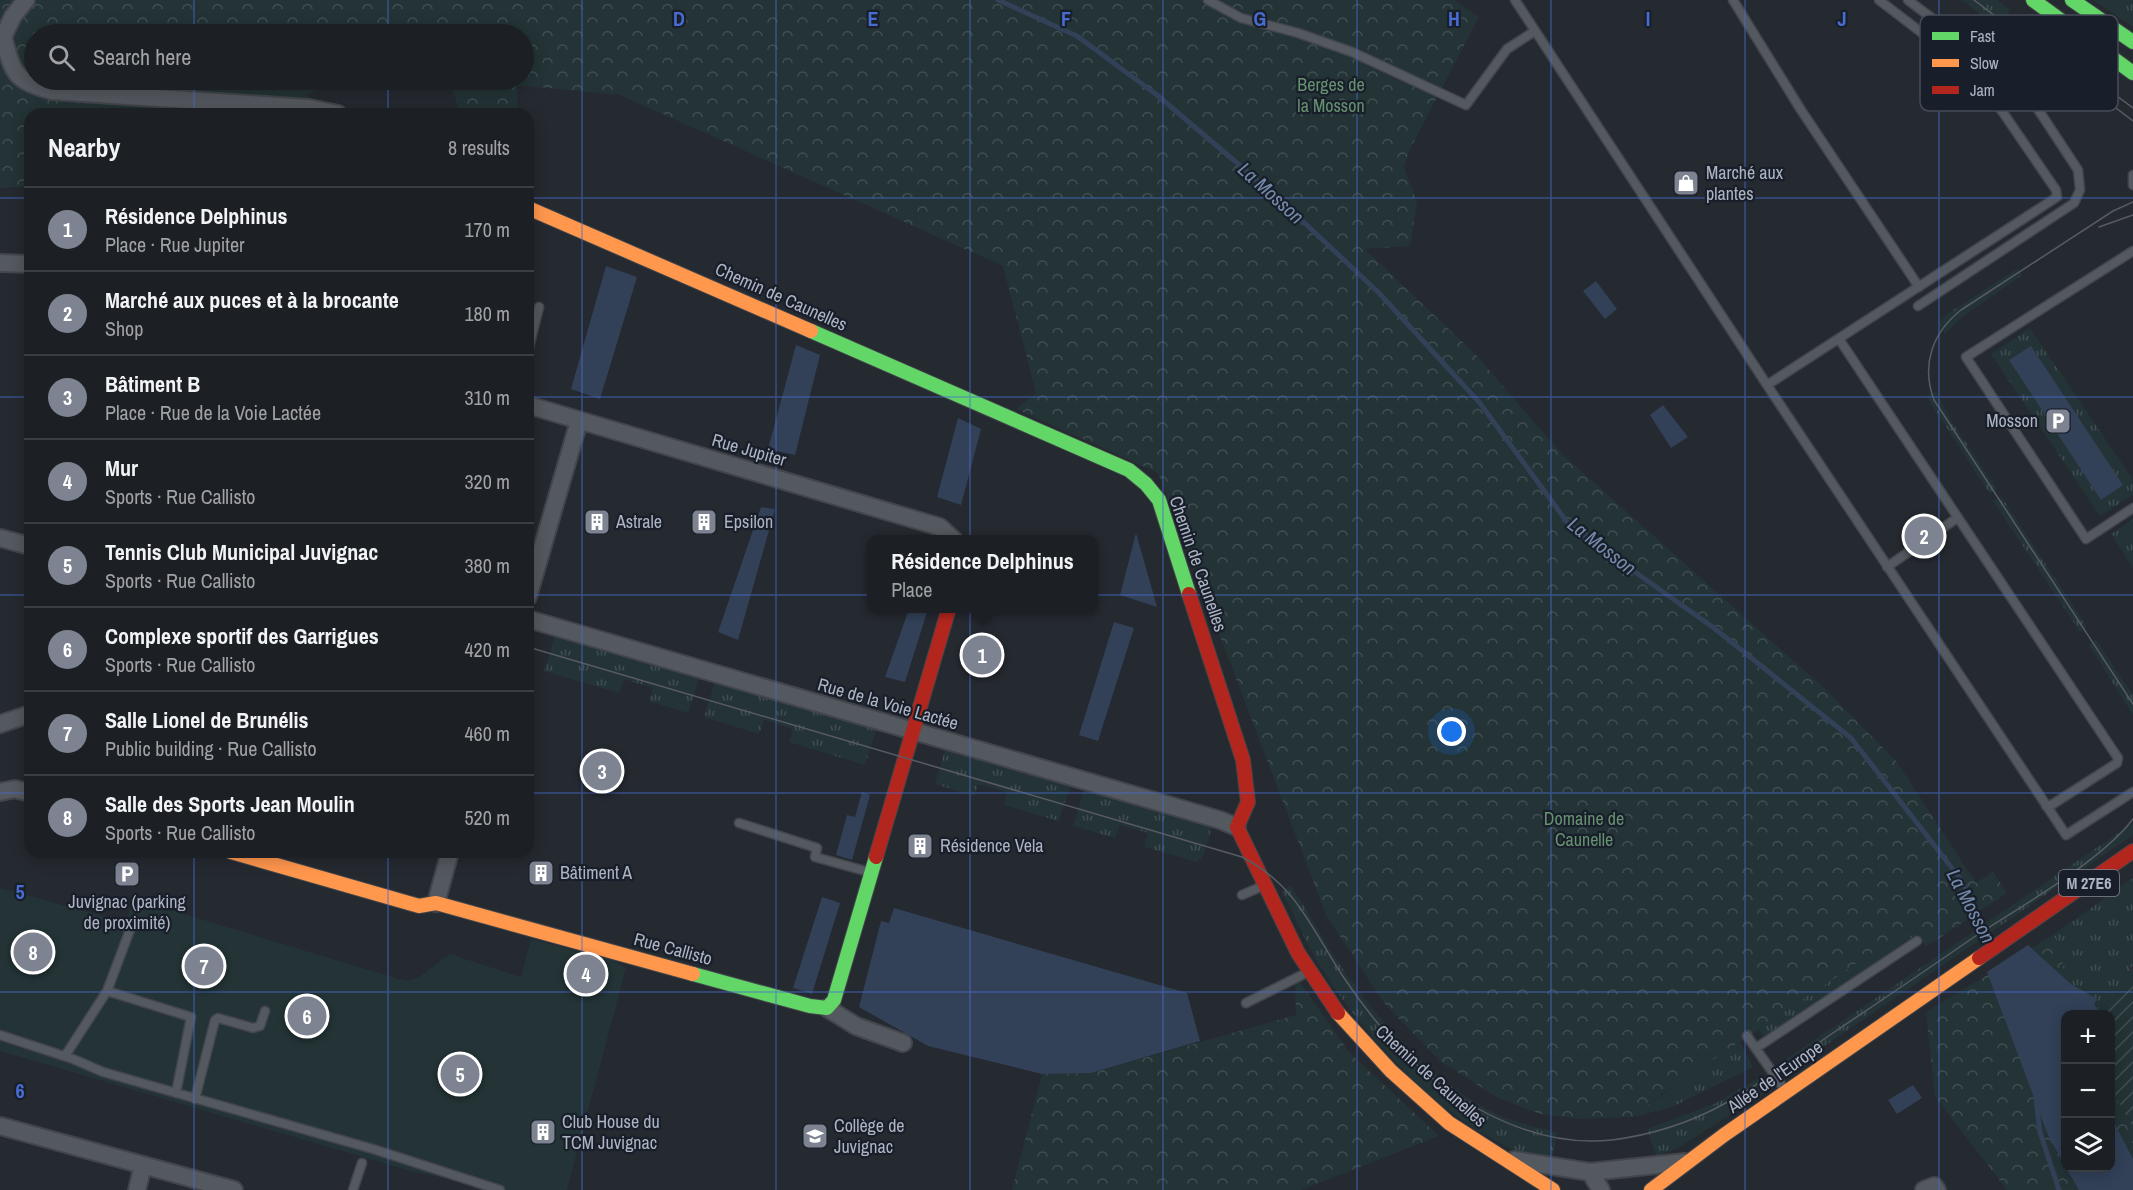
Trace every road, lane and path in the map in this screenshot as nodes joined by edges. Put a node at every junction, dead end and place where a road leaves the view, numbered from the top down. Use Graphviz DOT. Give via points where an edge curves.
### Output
graph roads {
  1 [pos="26,0"];
  2 [pos="1208,0"];
  3 [pos="1515,0"];
  4 [pos="1733,0"];
  5 [pos="1879,0"];
  6 [pos="1908,0"];
  7 [pos="2033,0"];
  8 [pos="2072,0"];
  9 [pos="1928,15"];
  10 [pos="2054,15"];
  11 [pos="2094,15"];
  12 [pos="1535,31"];
  13 [pos="1920,31"];
  14 [pos="2118,32"];
  15 [pos="2133,42"];
  16 [pos="2118,62"];
  17 [pos="2133,73"];
  18 [pos="24,81"];
  19 [pos="48,90"];
  20 [pos="309,108"];
  21 [pos="2002,111"];
  22 [pos="2038,111"];
  23 [pos="2133,176"];
  24 [pos="2133,185"];
  25 [pos="534,211"];
  26 [pos="2133,250"];
  27 [pos="0,263"];
  28 [pos="24,264"];
  29 [pos="1919,286"];
  30 [pos="1918,306"];
  31 [pos="539,307"];
  32 [pos="534,327"];
  33 [pos="1839,339"];
  34 [pos="1767,385"];
  35 [pos="534,407"];
  36 [pos="579,421"];
  37 [pos="2133,508"];
  38 [pos="1957,518"];
  39 [pos="949,535"];
  40 [pos="0,538"];
  41 [pos="24,544"];
  42 [pos="1887,567"];
  43 [pos="534,576"];
  44 [pos="948,613"];
  45 [pos="534,621"];
  46 [pos="24,716"];
  47 [pos="0,724"];
  48 [pos="912,732"];
  49 [pos="24,791"];
  50 [pos="0,792"];
  51 [pos="2133,792"];
  52 [pos="2046,806"];
  53 [pos="739,824"];
  54 [pos="1237,827"];
  55 [pos="2133,851"];
  56 [pos="252,858"];
  57 [pos="448,858"];
  58 [pos="870,873"];
  59 [pos="1266,884"];
  60 [pos="1242,895"];
  61 [pos="436,903"];
  62 [pos="134,922"];
  63 [pos="1917,941"];
  64 [pos="1309,971"];
  65 [pos="107,991"];
  66 [pos="1246,1003"];
  67 [pos="827,1008"];
  68 [pos="265,1011"];
  69 [pos="0,1035"];
  70 [pos="1748,1036"];
  71 [pos="903,1043"];
  72 [pos="1756,1048"];
  73 [pos="65,1056"];
  74 [pos="1786,1091"];
  75 [pos="176,1093"];
  76 [pos="195,1099"];
  77 [pos="0,1126"];
  78 [pos="1499,1157"];
  79 [pos="1690,1161"];
  80 [pos="362,1163"];
  81 [pos="143,1165"];
  82 [pos="1590,1172"];
  83 [pos="189,1184"];
  84 [pos="137,1190"];
  85 [pos="234,1190"];
  86 [pos="353,1190"];
  87 [pos="500,1190"];
  88 [pos="1553,1190"];
  89 [pos="1601,1190"];
  90 [pos="1651,1190"];
  91 [pos="1924,1190"];
  92 [pos="1937,1190"];
  1 -- 18 [label="street" via="3,37 13,70"];
  2 -- 12 [label="lane" via="1241,18 1352,52 1466,105 1508,49"];
  3 -- 12 [label="lane"];
  4 -- 29 [label="lane"];
  5 -- 13 [label="lane"];
  6 -- 9 [label="lane"];
  7 -- 10 [label="street"];
  8 -- 11 [label="street"];
  12 -- 34 [label="lane"];
  14 -- 15 [label="street"];
  16 -- 17 [label="street"];
  19 -- 20 [label="street"];
  21 -- 29 [label="lane" via="2057,197"];
  22 -- 30 [label="lane" via="2078,170 2079,190 2074,203"];
  23 -- 24 [label="lane"];
  25 -- 54 [label="street, Chemin de Caunelles" via="1129,470 1146,484 1158,500 1243,760 1248,802"];
  26 -- 37 [label="lane" via="1966,357 2086,540"];
  27 -- 28 [label="street"];
  29 -- 33 [label="lane"];
  31 -- 32 [label="lane"];
  33 -- 34 [label="lane"];
  33 -- 38 [label="lane"];
  34 -- 42 [label="lane"];
  35 -- 36 [label="street, Rue Jupiter"];
  36 -- 39 [label="street, Rue Jupiter" via="940,527"];
  36 -- 43 [label="street"];
  38 -- 42 [label="lane"];
  38 -- 52 [label="lane" via="2118,758 2117,763"];
  40 -- 41 [label="street"];
  42 -- 52 [label="lane"];
  44 -- 48 [label="street"];
  45 -- 48 [label="street, Rue de la Voie Lactée"];
  46 -- 47 [label="street"];
  48 -- 54 [label="street, Rue de la Voie Lactée"];
  48 -- 58 [label="street"];
  49 -- 50 [label="street"];
  51 -- 52 [label="lane" via="2066,835"];
  53 -- 58 [label="lane" via="817,848 815,857 821,860"];
  54 -- 59 [label="street, Chemin de Caunelles"];
  55 -- 74 [label="street, Allée de l'Europe / M 27E6"];
  56 -- 61 [label="street, Rue Callisto" via="419,906"];
  57 -- 61 [label="street"];
  58 -- 67 [label="street" via="834,1000"];
  59 -- 60 [label="lane"];
  59 -- 64 [label="street, Chemin de Caunelles"];
  61 -- 67 [label="street, Rue Callisto" via="685,973"];
  62 -- 65 [label="lane"];
  63 -- 72 [label="lane"];
  64 -- 66 [label="lane"];
  64 -- 78 [label="street, Chemin de Caunelles" via="1377,1058 1465,1136"];
  65 -- 73 [label="lane"];
  65 -- 75 [label="lane" via="191,1017"];
  67 -- 71 [label="street" via="856,1026"];
  68 -- 76 [label="lane" via="260,1026 253,1028 215,1020"];
  69 -- 73 [label="lane"];
  70 -- 72 [label="lane"];
  72 -- 74 [label="lane"];
  73 -- 75 [label="lane" via="103,1072"];
  74 -- 79 [label="street, Allée de l'Europe"];
  75 -- 76 [label="lane"];
  76 -- 87 [label="lane"];
  77 -- 81 [label="street"];
  78 -- 82 [label="street, Chemin de Caunelles"];
  78 -- 88 [label="street, Chemin de Caunelles"];
  79 -- 82 [label="street, Chemin de Caunelles"];
  79 -- 90 [label="street, Allée de l'Europe"];
  80 -- 86 [label="lane"];
  81 -- 83 [label="street"];
  81 -- 84 [label="street"];
  82 -- 89 [label="street"];
  83 -- 85 [label="street"];
  91 -- 92 [label="street" via="1934,1186"];
}
